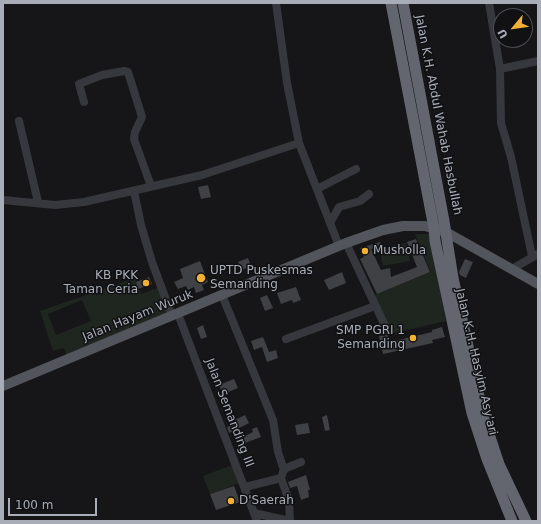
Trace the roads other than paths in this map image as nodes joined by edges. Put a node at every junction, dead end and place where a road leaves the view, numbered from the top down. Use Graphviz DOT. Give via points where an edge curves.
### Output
graph roads {
  1 [pos="276,3"];
  2 [pos="391,3"];
  3 [pos="403,3"];
  4 [pos="489,3"];
  5 [pos="538,61"];
  6 [pos="500,69"];
  7 [pos="84,102"];
  8 [pos="20,121"];
  9 [pos="299,143"];
  10 [pos="356,169"];
  11 [pos="151,186"];
  12 [pos="317,189"];
  13 [pos="134,191"];
  14 [pos="369,194"];
  15 [pos="3,200"];
  16 [pos="38,202"];
  17 [pos="330,223"];
  18 [pos="440,230"];
  19 [pos="343,244"];
  20 [pos="535,255"];
  21 [pos="512,269"];
  22 [pos="538,284"];
  23 [pos="222,296"];
  24 [pos="375,306"];
  25 [pos="175,315"];
  26 [pos="387,330"];
  27 [pos="286,339"];
  28 [pos="3,386"];
  29 [pos="301,462"];
  30 [pos="282,474"];
  31 [pos="245,487"];
  32 [pos="256,517"];
  33 [pos="290,521"];
  34 [pos="512,521"];
  35 [pos="526,521"];
  1 -- 9 [label="street" via="287,84"];
  2 -- 18 [label="highway, Jalan K.H. Abdul Wahab Hasbullah"];
  3 -- 18 [label="highway, Jalan K.H. Abdul Wahab Hasbullah"];
  4 -- 6 [label="street"];
  5 -- 6 [label="street"];
  6 -- 20 [label="street" via="501,123"];
  7 -- 11 [label="street" via="79,84 108,74 128,72 142,117 134,139"];
  8 -- 16 [label="street"];
  9 -- 11 [label="street" via="202,175"];
  9 -- 12 [label="street"];
  10 -- 12 [label="street"];
  11 -- 13 [label="street"];
  12 -- 17 [label="street"];
  13 -- 16 [label="street" via="71,205"];
  13 -- 25 [label="street, Jalan Semanding III" via="150,255"];
  14 -- 17 [label="street" via="360,201 339,207"];
  15 -- 16 [label="street"];
  17 -- 19 [label="street"];
  18 -- 19 [label="main road, Jalan Hayam Wuruk" via="425,226 403,226"];
  18 -- 21 [label="main road"];
  18 -- 34 [label="highway, Jalan K.H. Hasyim Asy'ari" via="435,241 472,413"];
  18 -- 35 [label="highway, Jalan K.H. Hasyim Asy'ari" via="484,418 499,464"];
  19 -- 23 [label="main road, Jalan Hayam Wuruk"];
  19 -- 24 [label="street"];
  20 -- 21 [label="street"];
  21 -- 22 [label="main road"];
  23 -- 25 [label="main road, Jalan Hayam Wuruk"];
  23 -- 30 [label="street" via="273,420"];
  24 -- 26 [label="street"];
  24 -- 27 [label="street"];
  25 -- 28 [label="main road, Jalan Hayam Wuruk"];
  25 -- 31 [label="street, Jalan Semanding III"];
  29 -- 30 [label="street"];
  30 -- 31 [label="street"];
  30 -- 33 [label="street"];
  31 -- 32 [label="street, Jalan Semanding III"];
  32 -- 33 [label="street"];
}
